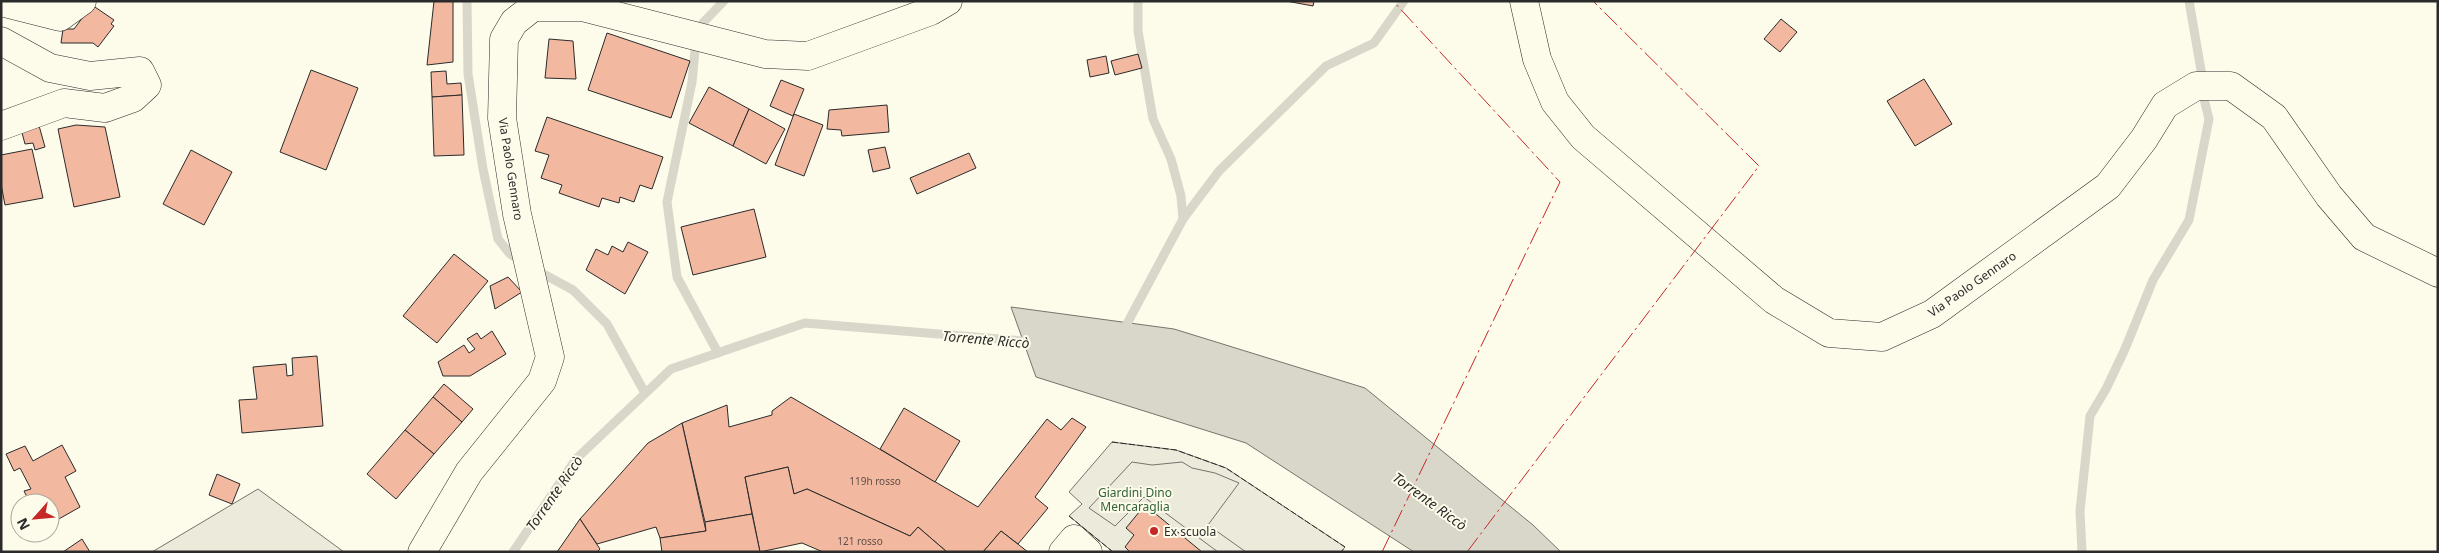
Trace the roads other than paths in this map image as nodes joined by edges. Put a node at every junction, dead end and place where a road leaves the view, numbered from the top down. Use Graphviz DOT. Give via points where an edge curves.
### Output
graph roads {
  1 [pos="82,1"];
  2 [pos="948,1"];
  3 [pos="1524,1"];
  4 [pos="1,2"];
  5 [pos="532,4"];
  6 [pos="1,41"];
  7 [pos="1,126"];
  8 [pos="2438,273"];
  9 [pos="422,552"];
  1 -- 4 [label="street" via="60,17"];
  2 -- 5 [label="street, Via Paolo Gennaro" via="931,11 808,56 765,54 582,7"];
  3 -- 8 [label="street, Via Paolo Gennaro" via="1537,59 1555,102 1583,137 1774,300 1829,333 1882,337 1932,314 2108,186 2165,105 2196,86 2231,86 2274,117 2329,196 2364,238"];
  5 -- 9 [label="street, Via Paolo Gennaro" via="504,38 502,118 517,214 550,357 542,382 469,472"];
  6 -- 7 [label="street" via="50,68 90,76 140,71 147,85 133,98 106,108 64,104"];
}
